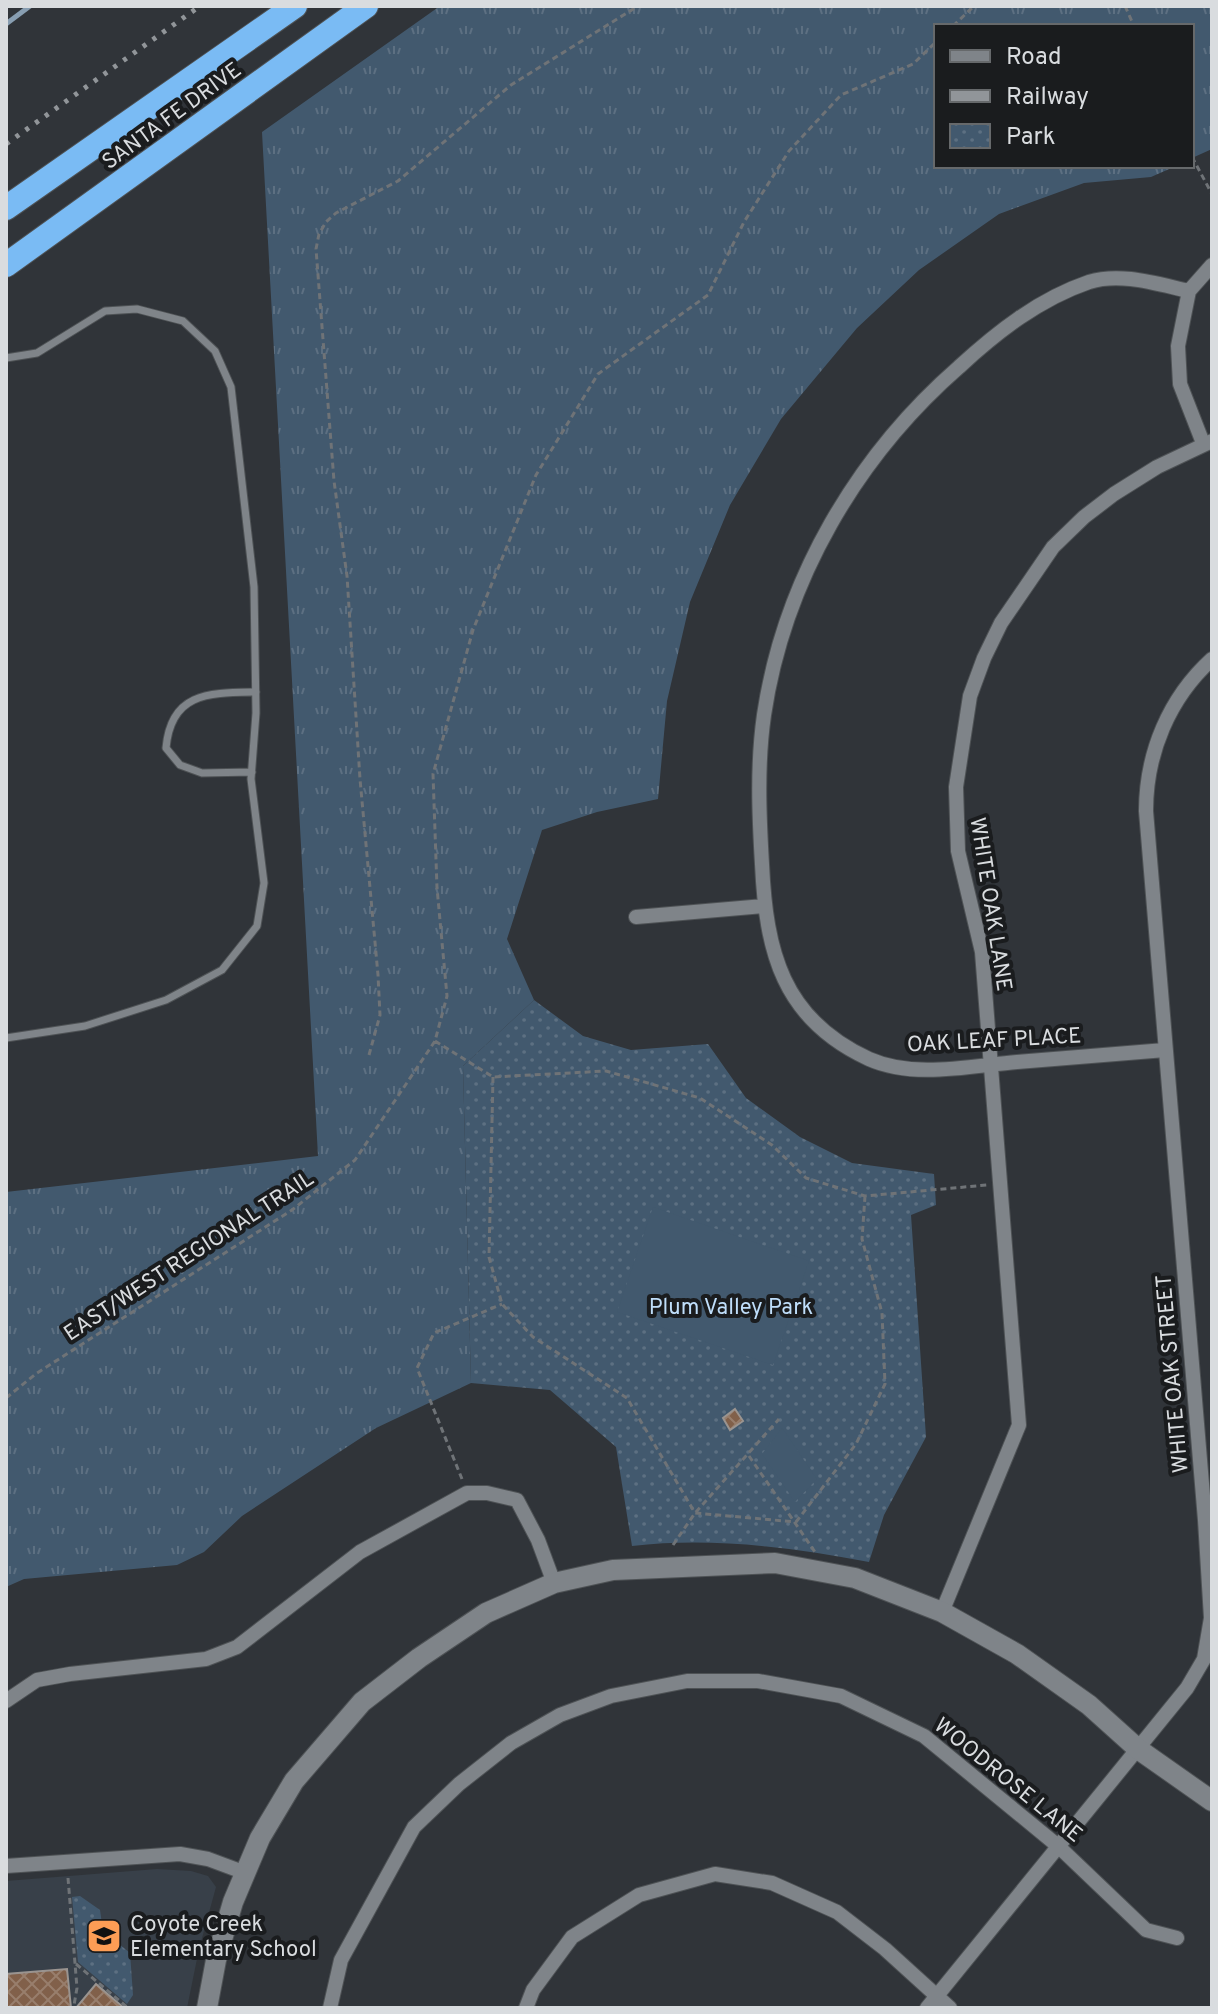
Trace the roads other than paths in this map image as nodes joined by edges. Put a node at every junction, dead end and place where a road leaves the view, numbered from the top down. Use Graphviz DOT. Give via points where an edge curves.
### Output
graph roads {
  1 [pos="295,6"];
  2 [pos="366,6"];
  3 [pos="6,208"];
  4 [pos="6,265"];
  5 [pos="1212,265"];
  6 [pos="1189,291"];
  7 [pos="6,358"];
  8 [pos="1208,442"];
  9 [pos="1212,659"];
  10 [pos="256,692"];
  11 [pos="252,772"];
  12 [pos="764,906"];
  13 [pos="636,917"];
  14 [pos="6,1038"];
  15 [pos="1165,1050"];
  16 [pos="989,1064"];
  17 [pos="1209,1520"];
  18 [pos="554,1583"];
  19 [pos="942,1612"];
  20 [pos="1208,1660"];
  21 [pos="6,1701"];
  22 [pos="1138,1749"];
  23 [pos="1212,1801"];
  24 [pos="1058,1846"];
  25 [pos="6,1866"];
  26 [pos="243,1872"];
  27 [pos="1177,1938"];
  28 [pos="937,1996"];
  29 [pos="207,2008"];
  30 [pos="330,2008"];
  31 [pos="526,2008"];
  32 [pos="927,2008"];
  33 [pos="950,2008"];
  1 -- 3 [label="highway, SANTA FE DRIVE"];
  2 -- 4 [label="highway, SANTA FE DRIVE"];
  5 -- 6 [label="street"];
  6 -- 8 [label="street" via="1178,346 1180,384"];
  6 -- 12 [label="street, OAK LEAF PLACE" via="1132,278 1091,281 1028,311 943,380 866,468 817,547 774,667 760,762"];
  7 -- 10 [label="lane" via="37,353 105,311 137,309 183,321 215,351 231,387 240,456 254,587"];
  8 -- 16 [label="street, WHITE OAK LANE" via="1114,494 1053,547 1001,623 970,696 956,820 964,882 982,952"];
  9 -- 15 [label="street, WHITE OAK STREET" via="1192,678 1161,731 1146,790"];
  10 -- 11 [label="lane"];
  10 -- 11 [label="lane" via="210,693 179,709 168,728 166,748 180,765 202,773"];
  11 -- 14 [label="lane" via="264,883 260,912 257,926 222,970 166,1000 98,1022"];
  12 -- 13 [label="street"];
  12 -- 16 [label="street, OAK LEAF PLACE" via="783,979 825,1032 870,1059 906,1069"];
  15 -- 16 [label="street, OAK LEAF PLACE"];
  15 -- 17 [label="street, WHITE OAK STREET"];
  16 -- 19 [label="street, WHITE OAK LANE" via="1019,1425"];
  17 -- 20 [label="street, WHITE OAK STREET"];
  18 -- 19 [label="street" via="613,1570 775,1563 855,1578"];
  18 -- 21 [label="street" via="517,1500 467,1493 360,1552 237,1647 206,1659 37,1680"];
  18 -- 26 [label="street" via="486,1613 362,1702 294,1781"];
  19 -- 22 [label="street" via="1017,1654 1089,1705"];
  20 -- 22 [label="street, WHITE OAK STREET"];
  22 -- 23 [label="street"];
  22 -- 24 [label="street, WHITE OAK STREET"];
  24 -- 27 [label="street, WOODROSE LANE" via="1146,1930"];
  24 -- 28 [label="street, WHITE OAK STREET"];
  24 -- 30 [label="street, WOODROSE LANE" via="924,1736 841,1696 758,1681 687,1681 611,1696 560,1715 511,1743 414,1827 341,1960"];
  25 -- 26 [label="street" via="180,1854"];
  26 -- 29 [label="street"];
  28 -- 31 [label="street" via="837,1912 772,1883 715,1874 639,1895 572,1937"];
  28 -- 32 [label="street, WHITE OAK STREET"];
  28 -- 33 [label="street"];
}
